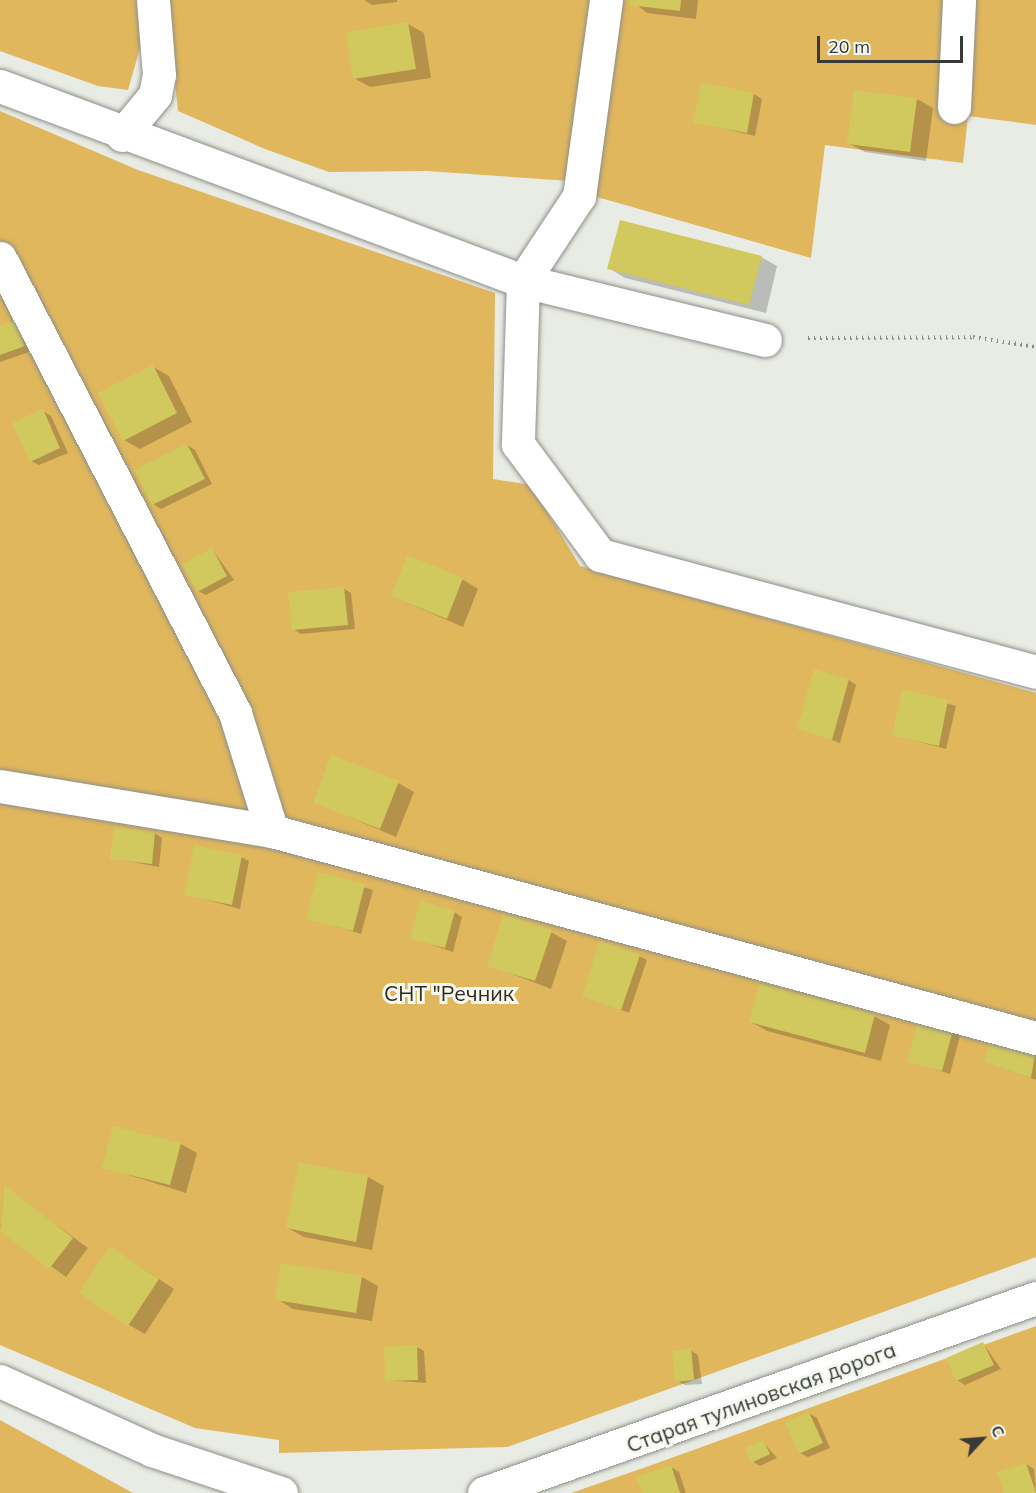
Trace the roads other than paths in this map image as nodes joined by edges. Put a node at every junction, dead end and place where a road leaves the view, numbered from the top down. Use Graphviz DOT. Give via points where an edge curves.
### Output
graph roads {
  1 [pos="153,0"];
  2 [pos="606,0"];
  3 [pos="959,0"];
  4 [pos="0,86"];
  5 [pos="954,107"];
  6 [pos="122,135"];
  7 [pos="0,258"];
  8 [pos="523,281"];
  9 [pos="765,340"];
  10 [pos="1036,672"];
  11 [pos="0,786"];
  12 [pos="272,831"];
  13 [pos="1036,1038"];
  14 [pos="1036,1298"];
  15 [pos="0,1381"];
  16 [pos="223,1485"];
  17 [pos="281,1493"];
  18 [pos="484,1493"];
  1 -- 6 [label="street" via="159,75 155,95"];
  2 -- 8 [label="street" via="579,196"];
  3 -- 5 [label="street"];
  4 -- 6 [label="street"];
  6 -- 8 [label="street"];
  7 -- 12 [label="street" via="235,713"];
  8 -- 9 [label="street"];
  8 -- 10 [label="street" via="518,444 600,555"];
  11 -- 12 [label="street"];
  12 -- 13 [label="street"];
  14 -- 18 [label="street, Старая тулиновская дорога"];
  15 -- 16 [label="street"];
  16 -- 17 [label="street"];
}
